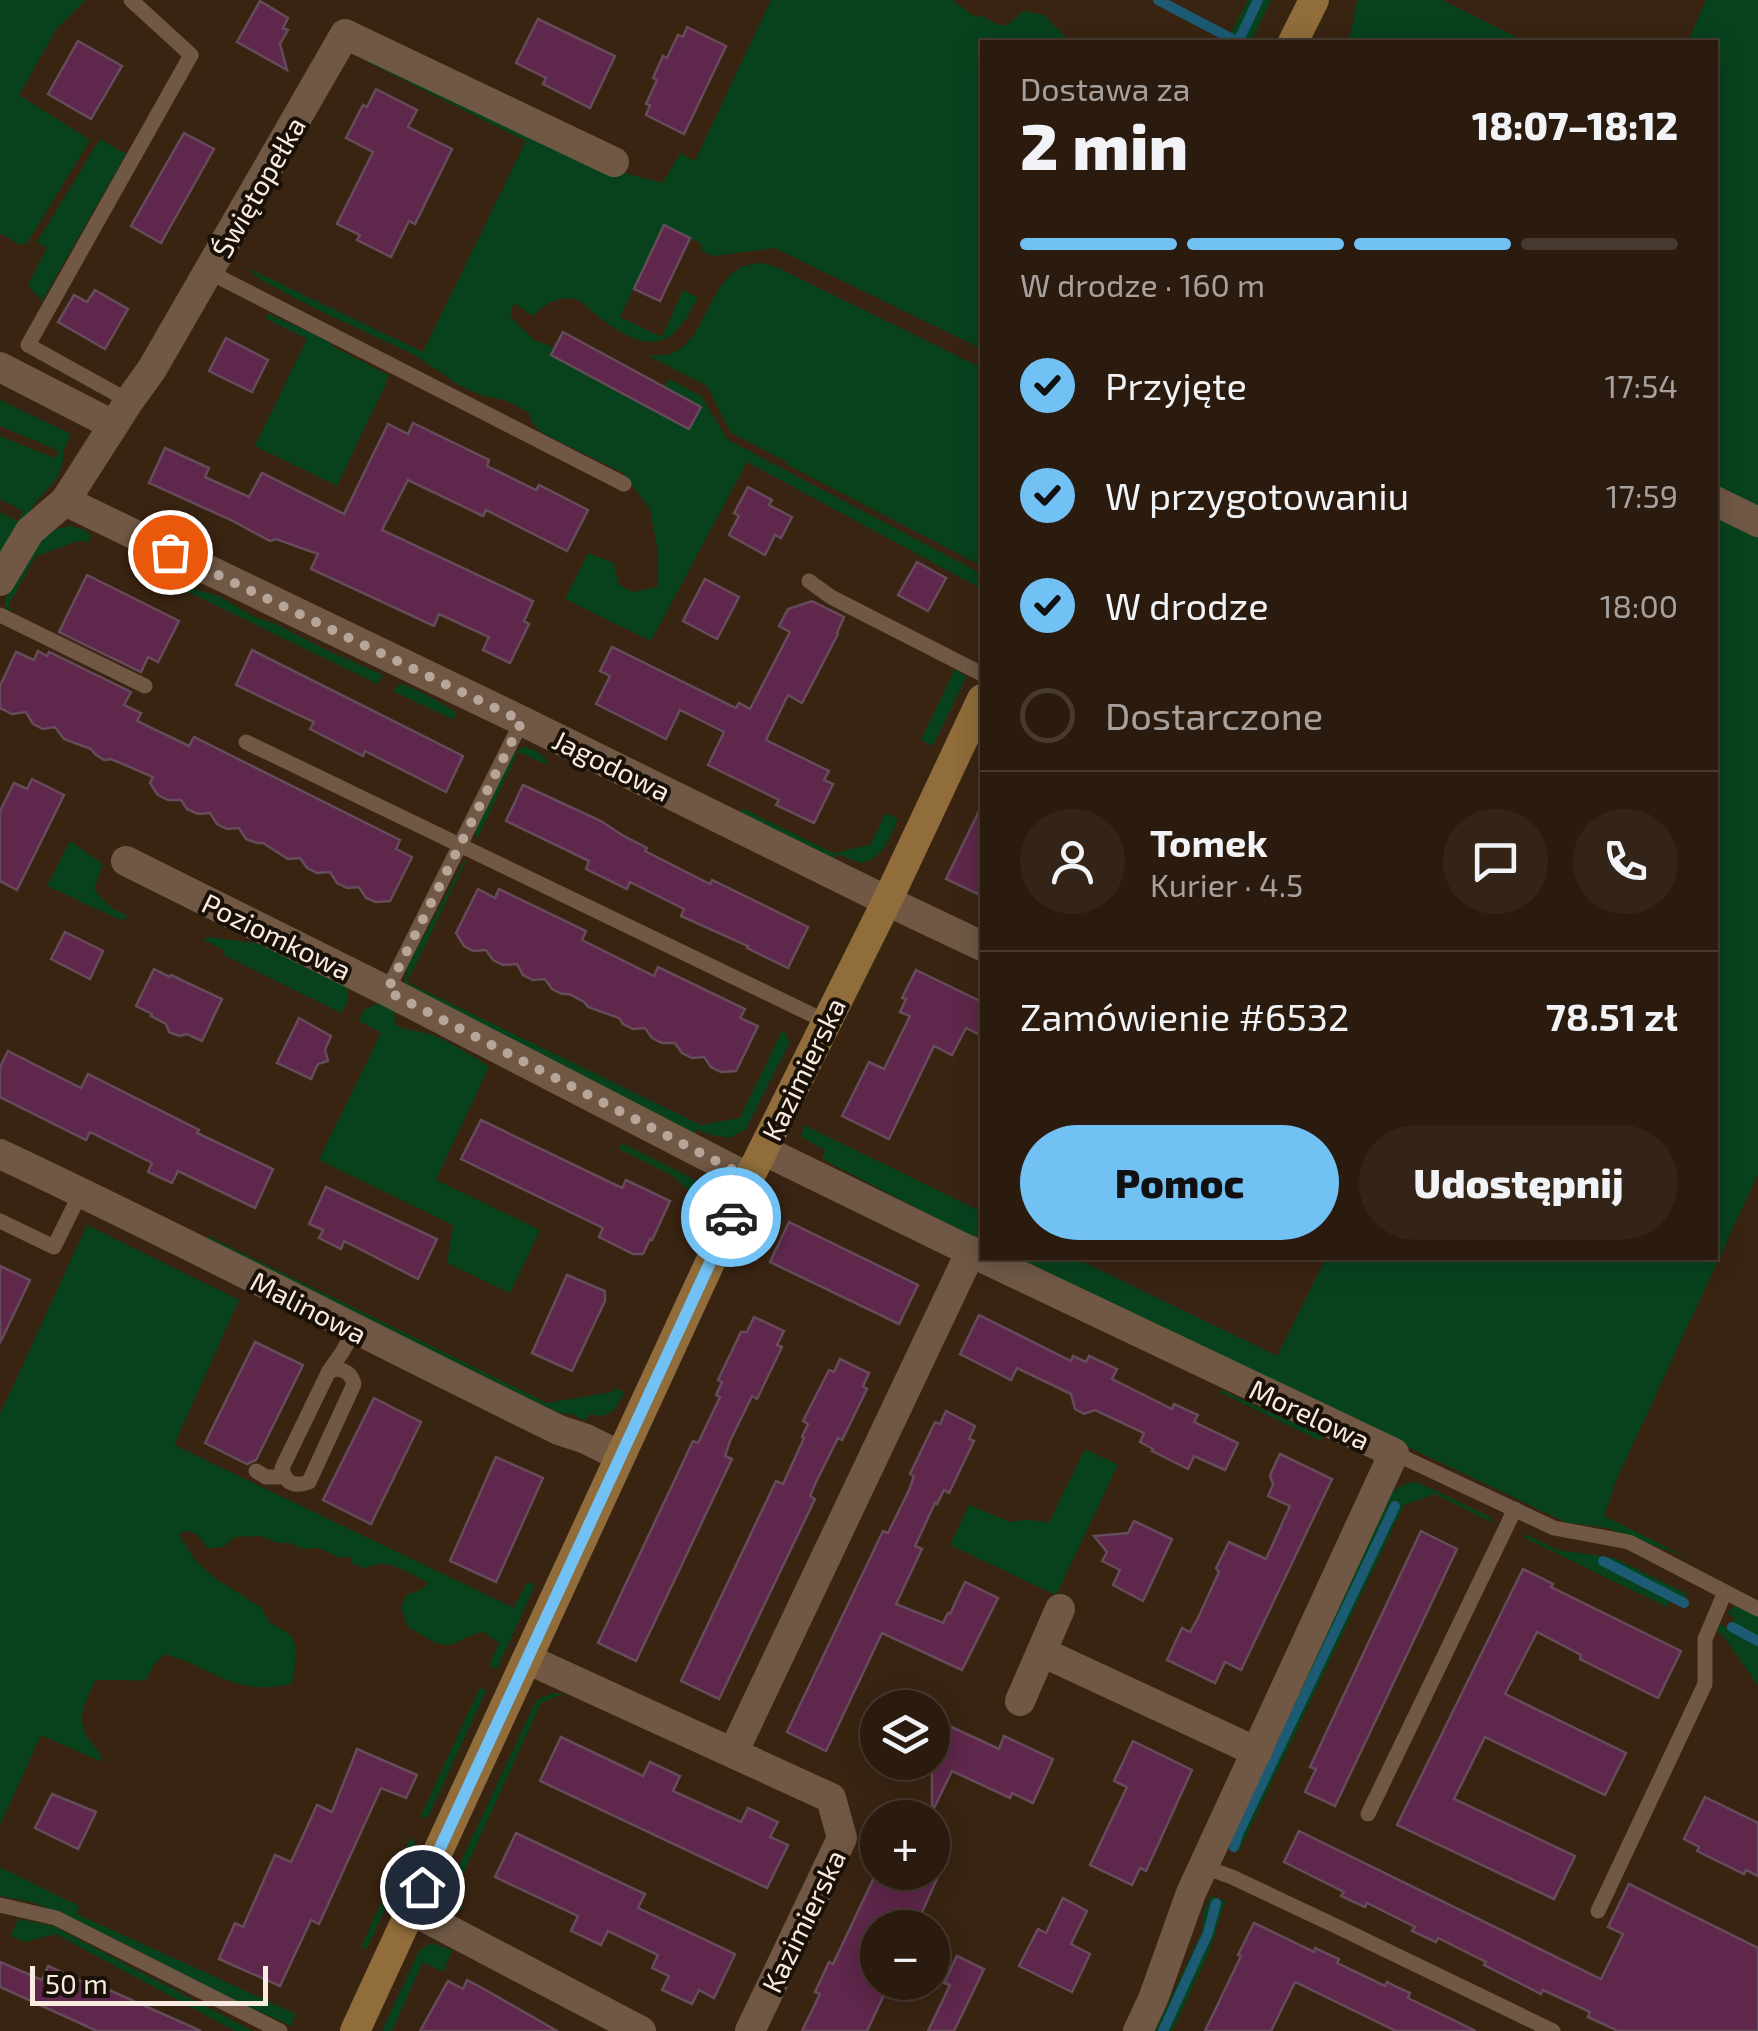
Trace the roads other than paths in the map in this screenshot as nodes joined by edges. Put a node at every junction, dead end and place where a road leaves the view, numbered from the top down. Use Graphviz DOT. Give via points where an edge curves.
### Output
graph roads {
  1 [pos="131,0"];
  2 [pos="1314,0"];
  3 [pos="1295,40"];
  4 [pos="614,162"];
  5 [pos="209,272"];
  6 [pos="0,367"];
  7 [pos="121,413"];
  8 [pos="624,484"];
  9 [pos="65,501"];
  10 [pos="1718,502"];
  11 [pos="1758,522"];
  12 [pos="0,581"];
  13 [pos="809,581"];
  14 [pos="0,616"];
  15 [pos="980,673"];
  16 [pos="144,686"];
  17 [pos="980,703"];
  18 [pos="522,721"];
  19 [pos="246,742"];
  20 [pos="460,844"];
  21 [pos="126,861"];
  22 [pos="886,901"];
  23 [pos="980,945"];
  24 [pos="387,991"];
  25 [pos="827,1022"];
  26 [pos="763,1150"];
  27 [pos="0,1154"];
  28 [pos="749,1178"];
  29 [pos="81,1192"];
  30 [pos="0,1221"];
  31 [pos="979,1255"];
  32 [pos="989,1260"];
  33 [pos="354,1330"];
  34 [pos="329,1371"];
  35 [pos="1394,1454"];
  36 [pos="620,1456"];
  37 [pos="256,1471"];
  38 [pos="284,1477"];
  39 [pos="1515,1509"];
  40 [pos="1725,1592"];
  41 [pos="1758,1608"];
  42 [pos="1060,1609"];
  43 [pos="1042,1652"];
  44 [pos="527,1658"];
  45 [pos="1020,1701"];
  46 [pos="1258,1752"];
  47 [pos="734,1753"];
  48 [pos="1368,1814"];
  49 [pos="1204,1867"];
  50 [pos="0,1906"];
  51 [pos="411,1910"];
  52 [pos="1598,1911"];
  53 [pos="280,2031"];
  54 [pos="355,2031"];
  55 [pos="641,2031"];
  56 [pos="750,2031"];
  57 [pos="1138,2031"];
  58 [pos="1553,2031"];
  1 -- 7 [label="lane" via="191,55 28,344"];
  2 -- 3 [label="street"];
  4 -- 5 [label="street, Świętopełka" via="346,34"];
  5 -- 7 [label="street, Świętopełka"];
  5 -- 8 [label="lane"];
  6 -- 7 [label="street"];
  7 -- 9 [label="street, Świętopełka"];
  9 -- 12 [label="street, Świętopełka" via="30,531"];
  9 -- 18 [label="street, Jagodowa"];
  10 -- 11 [label="street"];
  13 -- 15 [label="lane"];
  14 -- 16 [label="lane"];
  17 -- 22 [label="street, Kazimierska"];
  18 -- 20 [label="lane"];
  18 -- 22 [label="street, Jagodowa"];
  19 -- 20 [label="lane"];
  20 -- 24 [label="lane"];
  20 -- 25 [label="lane"];
  21 -- 24 [label="street, Poziomkowa"];
  22 -- 23 [label="street, Jagodowa"];
  22 -- 25 [label="street, Kazimierska"];
  24 -- 28 [label="street, Poziomkowa"];
  25 -- 26 [label="street, Kazimierska"];
  26 -- 28 [label="street, Kazimierska"];
  26 -- 31 [label="street, Morelowa"];
  27 -- 29 [label="street, Malinowa"];
  28 -- 36 [label="street, Kazimierska"];
  29 -- 30 [label="lane" via="54,1247"];
  29 -- 33 [label="street, Malinowa"];
  31 -- 47 [label="street"];
  32 -- 35 [label="street, Morelowa"];
  33 -- 34 [label="lane"];
  33 -- 36 [label="street, Malinowa"];
  34 -- 38 [label="lane" via="282,1468"];
  34 -- 38 [label="lane" via="346,1370 354,1384 309,1482 291,1484"];
  35 -- 39 [label="lane"];
  35 -- 46 [label="street, Morelowa"];
  36 -- 44 [label="street, Kazimierska"];
  37 -- 38 [label="lane"];
  39 -- 40 [label="lane" via="1554,1528 1629,1542"];
  39 -- 48 [label="lane"];
  40 -- 41 [label="lane"];
  40 -- 52 [label="lane" via="1705,1638 1704,1684"];
  42 -- 43 [label="street"];
  43 -- 45 [label="street"];
  43 -- 46 [label="street"];
  44 -- 47 [label="street, Kazimierska"];
  44 -- 51 [label="street, Kazimierska"];
  46 -- 49 [label="street, Morelowa"];
  47 -- 56 [label="street, Kazimierska" via="832,1798 842,1838"];
  49 -- 57 [label="street, Morelowa"];
  49 -- 58 [label="lane"];
  50 -- 53 [label="lane" via="56,1918"];
  51 -- 54 [label="street, Kazimierska"];
  51 -- 55 [label="street"];
}
